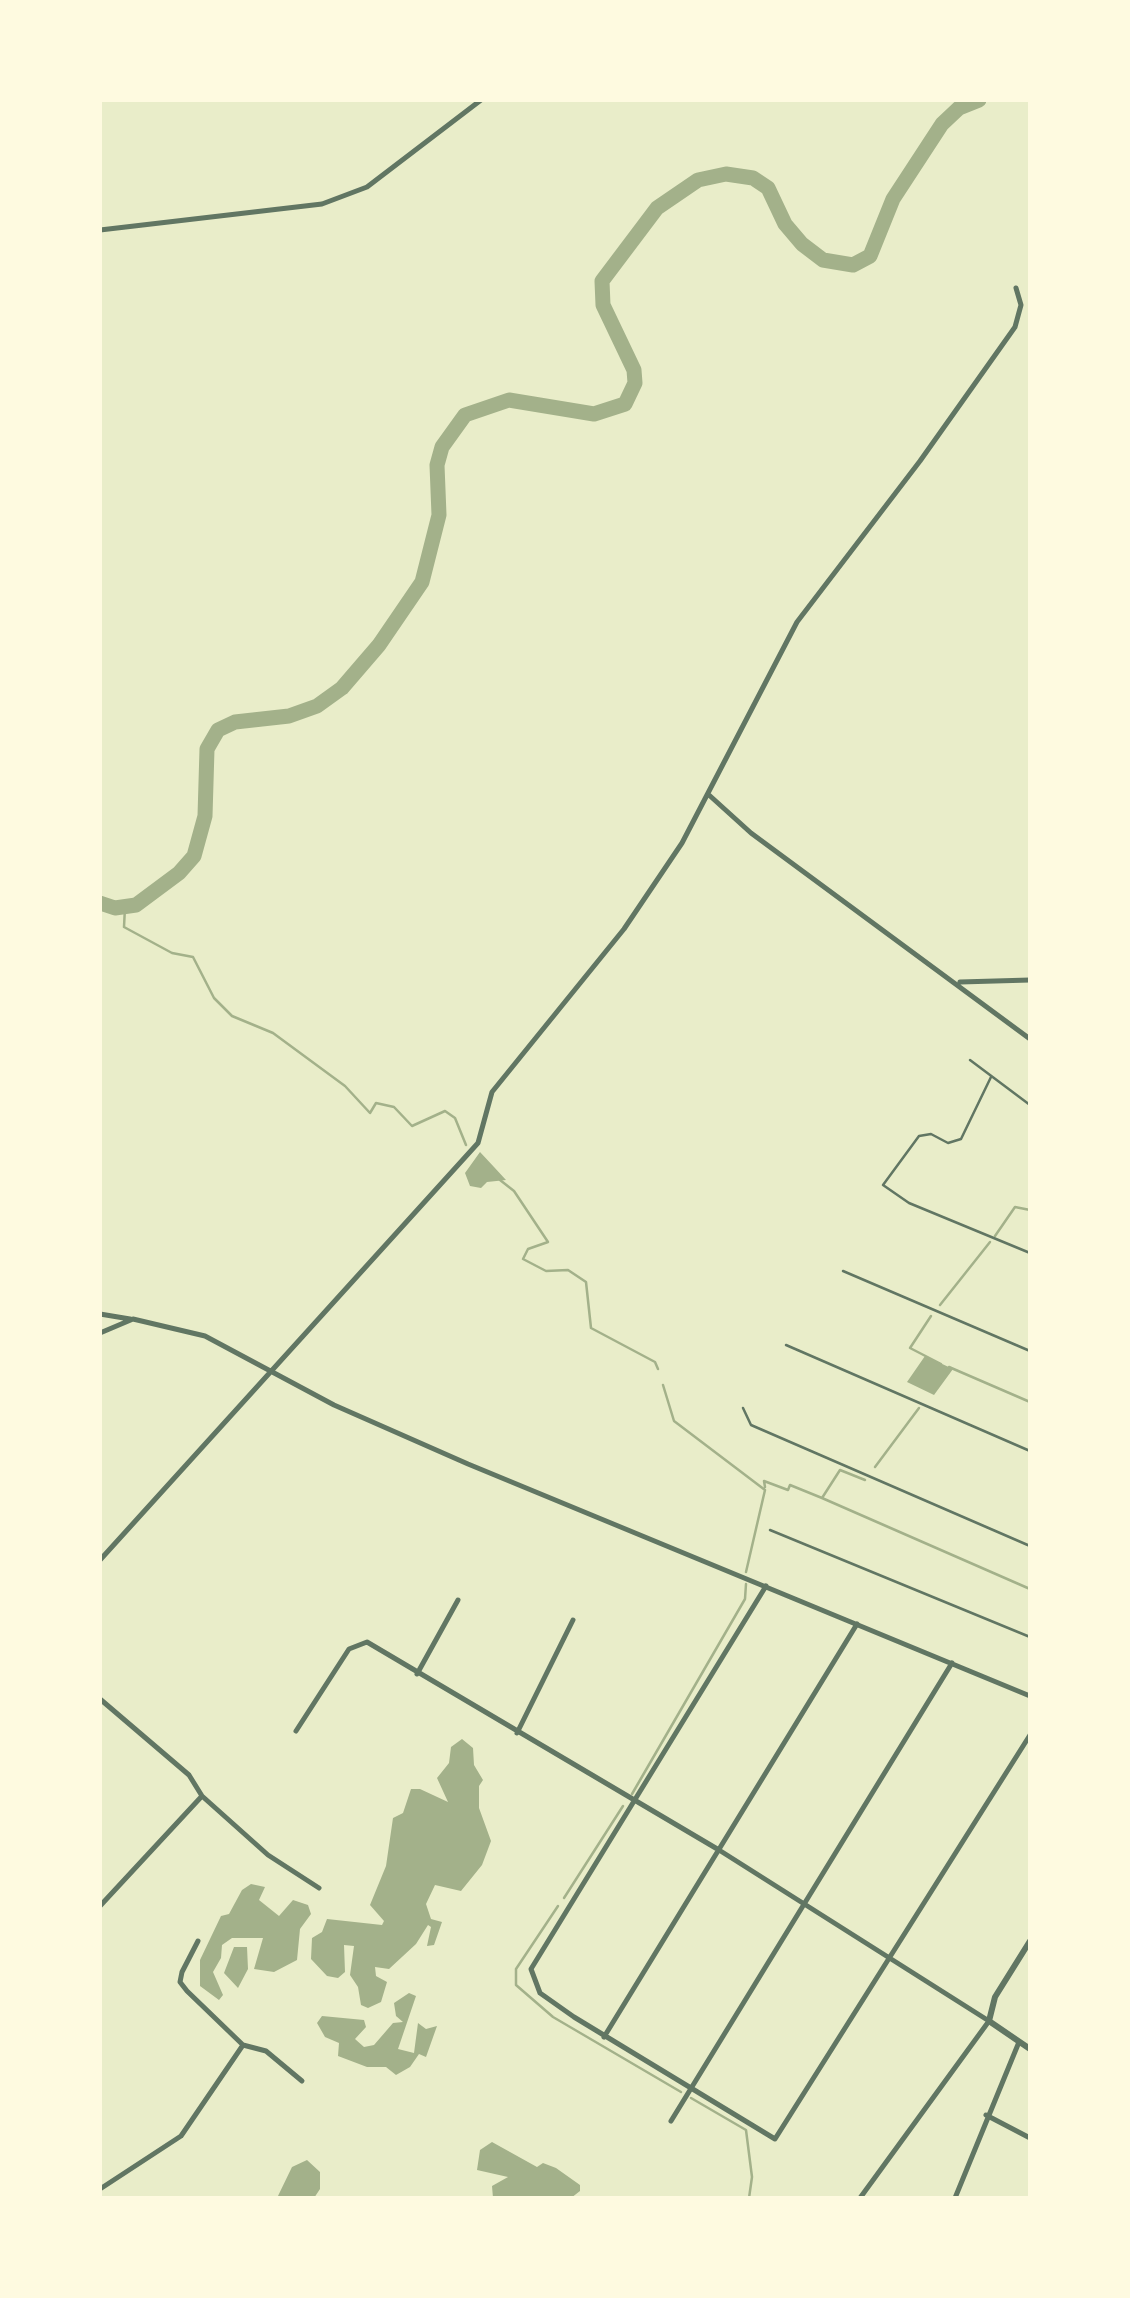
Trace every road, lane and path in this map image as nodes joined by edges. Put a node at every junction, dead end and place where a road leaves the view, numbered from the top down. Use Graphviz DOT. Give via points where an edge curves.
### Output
graph roads {
  1 [pos="481,100"];
  2 [pos="100,230"];
  3 [pos="1016,288"];
  4 [pos="709,794"];
  5 [pos="1030,980"];
  6 [pos="956,982"];
  7 [pos="1030,1039"];
  8 [pos="970,1060"];
  9 [pos="991,1076"];
  10 [pos="1030,1105"];
  11 [pos="1030,1253"];
  12 [pos="843,1271"];
  13 [pos="100,1314"];
  14 [pos="133,1319"];
  15 [pos="100,1333"];
  16 [pos="786,1345"];
  17 [pos="1030,1351"];
  18 [pos="272,1371"];
  19 [pos="743,1408"];
  20 [pos="1030,1452"];
  21 [pos="770,1530"];
  22 [pos="1030,1546"];
  23 [pos="100,1560"];
  24 [pos="766,1586"];
  25 [pos="458,1600"];
  26 [pos="573,1620"];
  27 [pos="856,1624"];
  28 [pos="1030,1637"];
  29 [pos="952,1663"];
  30 [pos="417,1674"];
  31 [pos="1030,1696"];
  32 [pos="100,1699"];
  33 [pos="296,1731"];
  34 [pos="516,1733"];
  35 [pos="1030,1735"];
  36 [pos="202,1796"];
  37 [pos="636,1803"];
  38 [pos="719,1850"];
  39 [pos="319,1888"];
  40 [pos="802,1905"];
  41 [pos="100,1906"];
  42 [pos="198,1941"];
  43 [pos="1030,1941"];
  44 [pos="890,1960"];
  45 [pos="989,2021"];
  46 [pos="604,2037"];
  47 [pos="1019,2042"];
  48 [pos="243,2045"];
  49 [pos="1030,2049"];
  50 [pos="302,2080"];
  51 [pos="689,2087"];
  52 [pos="986,2115"];
  53 [pos="671,2121"];
  54 [pos="1030,2138"];
  55 [pos="100,2189"];
  56 [pos="860,2198"];
  57 [pos="955,2198"];
  1 -- 2 [label="street" via="366,187 322,204"];
  3 -- 4 [label="street" via="1016,327 796,622"];
  4 -- 6 [label="street" via="751,833"];
  4 -- 18 [label="street" via="624,928 492,1092 471,1151"];
  5 -- 6 [label="street"];
  6 -- 7 [label="street"];
  8 -- 9 [label="lane"];
  9 -- 10 [label="lane"];
  9 -- 11 [label="lane" via="961,1139 919,1136 883,1181 886,1190 910,1203"];
  12 -- 17 [label="lane"];
  13 -- 14 [label="street"];
  14 -- 15 [label="street"];
  14 -- 18 [label="street" via="205,1336"];
  16 -- 20 [label="lane"];
  18 -- 23 [label="street"];
  18 -- 24 [label="street" via="451,1456"];
  19 -- 22 [label="lane" via="751,1426"];
  21 -- 28 [label="lane"];
  24 -- 27 [label="street"];
  24 -- 37 [label="street"];
  25 -- 30 [label="street"];
  26 -- 34 [label="street"];
  27 -- 29 [label="street"];
  27 -- 38 [label="street"];
  29 -- 31 [label="street"];
  29 -- 40 [label="street"];
  30 -- 33 [label="street" via="372,1644 356,1643"];
  30 -- 34 [label="street"];
  32 -- 36 [label="street" via="190,1775"];
  34 -- 37 [label="street"];
  35 -- 44 [label="street"];
  36 -- 39 [label="street" via="268,1856"];
  36 -- 41 [label="street"];
  37 -- 38 [label="street"];
  37 -- 46 [label="street" via="533,1961 540,1993"];
  38 -- 40 [label="street"];
  38 -- 46 [label="street"];
  40 -- 44 [label="street"];
  40 -- 51 [label="street"];
  42 -- 48 [label="street" via="180,1982"];
  43 -- 45 [label="street" via="995,1997"];
  44 -- 45 [label="street"];
  44 -- 51 [label="street" via="775,2139"];
  45 -- 47 [label="street"];
  45 -- 56 [label="street"];
  46 -- 51 [label="street"];
  47 -- 49 [label="street"];
  47 -- 52 [label="street"];
  48 -- 50 [label="street" via="266,2050"];
  48 -- 55 [label="street" via="189,2128"];
  51 -- 53 [label="street"];
  52 -- 54 [label="street"];
  52 -- 57 [label="street"];
}
